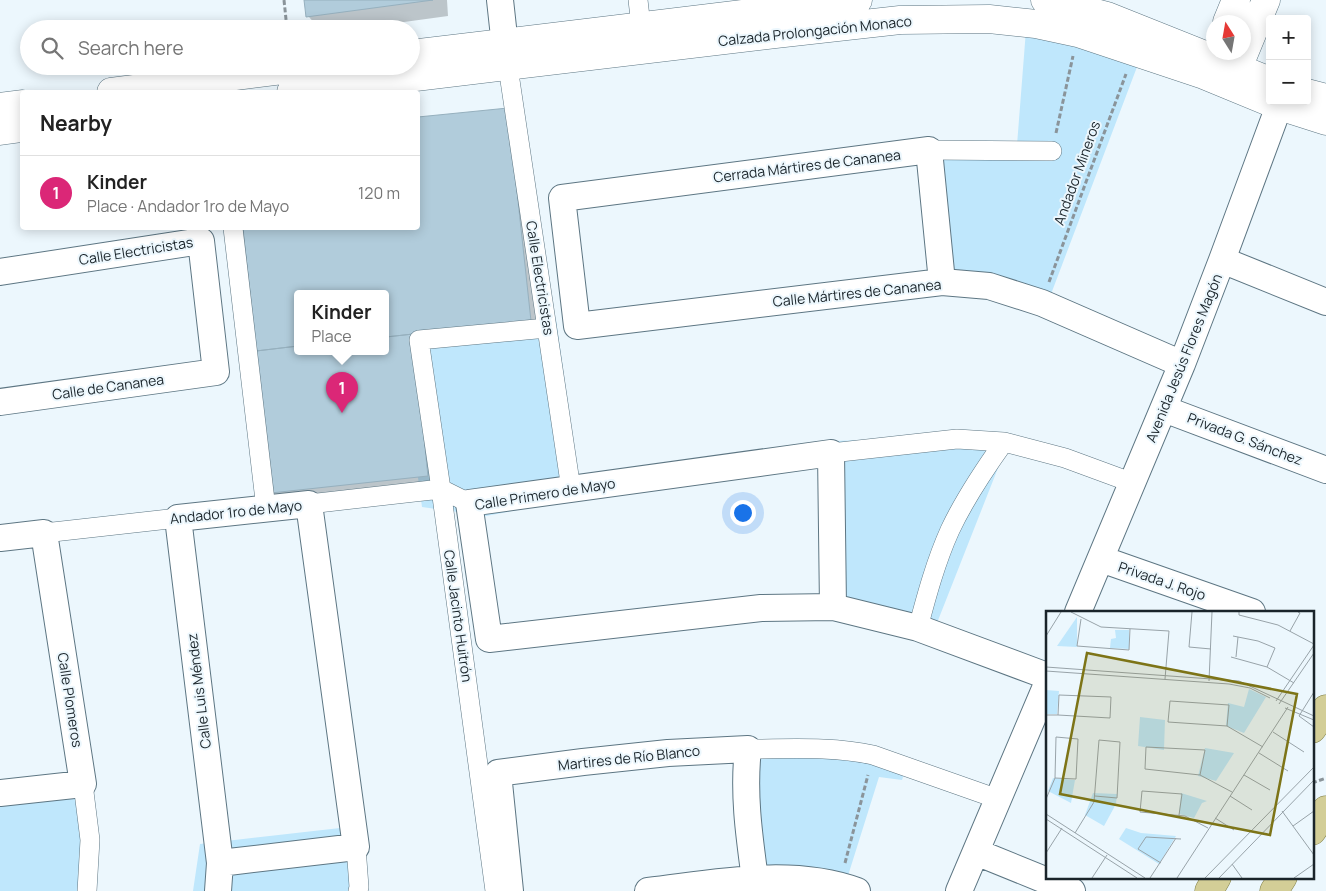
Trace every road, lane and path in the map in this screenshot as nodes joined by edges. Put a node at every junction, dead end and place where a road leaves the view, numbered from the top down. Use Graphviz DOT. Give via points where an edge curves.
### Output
graph roads {
  1 [pos="284,0"];
  2 [pos="500,0"];
  3 [pos="858,0"];
  4 [pos="1045,0"];
  5 [pos="1236,0"];
  6 [pos="1266,0"];
  7 [pos="640,13"];
  8 [pos="773,14"];
  9 [pos="1230,15"];
  10 [pos="286,20"];
  11 [pos="1078,33"];
  12 [pos="1134,50"];
  13 [pos="420,54"];
  14 [pos="506,55"];
  15 [pos="1210,62"];
  16 [pos="420,70"];
  17 [pos="243,75"];
  18 [pos="390,75"];
  19 [pos="1234,77"];
  20 [pos="1266,80"];
  21 [pos="126,90"];
  22 [pos="304,90"];
  23 [pos="1311,94"];
  24 [pos="1266,95"];
  25 [pos="1326,98"];
  26 [pos="20,104"];
  27 [pos="1281,105"];
  28 [pos="1284,105"];
  29 [pos="0,107"];
  30 [pos="1326,121"];
  31 [pos="20,128"];
  32 [pos="0,131"];
  33 [pos="929,150"];
  34 [pos="1052,150"];
  35 [pos="233,230"];
  36 [pos="1222,260"];
  37 [pos="0,272"];
  38 [pos="942,282"];
  39 [pos="1326,302"];
  40 [pos="1042,303"];
  41 [pos="577,326"];
  42 [pos="547,328"];
  43 [pos="1182,364"];
  44 [pos="216,372"];
  45 [pos="0,402"];
  46 [pos="1164,409"];
  47 [pos="1004,442"];
  48 [pos="831,454"];
  49 [pos="1326,470"];
  50 [pos="1133,483"];
  51 [pos="441,489"];
  52 [pos="571,489"];
  53 [pos="309,504"];
  54 [pos="469,504"];
  55 [pos="266,508"];
  56 [pos="178,518"];
  57 [pos="44,533"];
  58 [pos="0,538"];
  59 [pos="1101,559"];
  60 [pos="833,607"];
  61 [pos="1078,611"];
  62 [pos="1249,611"];
  63 [pos="918,628"];
  64 [pos="1046,676"];
  65 [pos="1044,698"];
  66 [pos="1326,709"];
  67 [pos="1314,726"];
  68 [pos="748,749"];
  69 [pos="873,755"];
  70 [pos="1326,778"];
  71 [pos="1314,782"];
  72 [pos="83,784"];
  73 [pos="0,793"];
  74 [pos="998,799"];
  75 [pos="1326,810"];
  76 [pos="1314,828"];
  77 [pos="356,847"];
  78 [pos="976,852"];
  79 [pos="220,863"];
  80 [pos="1216,878"];
  81 [pos="1282,878"];
  82 [pos="755,879"];
  83 [pos="848,888"];
  84 [pos="87,891"];
  85 [pos="218,891"];
  86 [pos="358,891"];
  87 [pos="495,891"];
  88 [pos="510,891"];
  89 [pos="648,891"];
  90 [pos="959,891"];
  91 [pos="1072,891"];
  92 [pos="1209,891"];
  93 [pos="1274,891"];
  1 -- 10 [label="path"];
  2 -- 14 [label="street"];
  3 -- 8 [label="street, Calzada Prolongación Monaco"];
  4 -- 15 [label="street, Calzada Prolongación Monaco" via="1107,16"];
  5 -- 9 [label="street"];
  6 -- 19 [label="street"];
  7 -- 8 [label="street, Calzada Prolongación Monaco"];
  7 -- 14 [label="street, Calzada Prolongación Monaco"];
  8 -- 11 [label="street, Calzada Prolongación Monaco" via="900,20 989,19"];
  8 -- 14 [label="street, Calzada Prolongación Monaco"];
  11 -- 12 [label="street, Calzada Prolongación Monaco"];
  11 -- 34 [label="path"];
  12 -- 15 [label="street, Calzada Prolongación Monaco"];
  12 -- 40 [label="path, Andador Mineros"];
  13 -- 14 [label="street, Calzada Prolongación Monaco"];
  14 -- 16 [label="street, Calzada Prolongación Monaco"];
  14 -- 42 [label="street, Calle Electricistas"];
  15 -- 19 [label="street, Calzada Prolongación Monaco"];
  17 -- 21 [label="street"];
  18 -- 22 [label="street, Calzada Prolongación Monaco"];
  19 -- 20 [label="street, Calzada Prolongación Monaco"];
  19 -- 24 [label="street, Calzada Prolongación Monaco"];
  23 -- 25 [label="street"];
  26 -- 29 [label="street"];
  27 -- 36 [label="street, Avenida Jesús Flores Magón"];
  28 -- 30 [label="street, Calzada Prolongación Monaco"];
  31 -- 32 [label="street"];
  33 -- 34 [label="street, Cerrada Mártires de Cananea"];
  33 -- 38 [label="street"];
  33 -- 41 [label="street, Cerrada Mártires de Cananea" via="562,198"];
  35 -- 55 [label="street"];
  36 -- 39 [label="street"];
  36 -- 43 [label="street, Avenida Jesús Flores Magón"];
  37 -- 44 [label="street, Calle Electricistas" via="201,242"];
  38 -- 40 [label="street, Calle Mártires de Cananea" via="989,286"];
  38 -- 41 [label="street, Calle Mártires de Cananea"];
  40 -- 43 [label="street, Calle Mártires de Cananea"];
  42 -- 51 [label="street, Calle Jacinto Huitrón" via="418,340"];
  42 -- 52 [label="street, Calle Electricistas"];
  43 -- 46 [label="street, Avenida Jesús Flores Magón"];
  44 -- 45 [label="street, Calle de Cananea"];
  46 -- 49 [label="street, Privada G. Sánchez"];
  46 -- 50 [label="street, Avenida Jesús Flores Magón"];
  47 -- 48 [label="street, Calle Primero de Mayo" via="957,439"];
  47 -- 50 [label="street, Calle Primero de Mayo" via="1065,458"];
  47 -- 63 [label="street" via="975,484 950,530 931,578"];
  48 -- 52 [label="street, Calle Primero de Mayo"];
  48 -- 60 [label="street"];
  50 -- 59 [label="street, Avenida Jesús Flores Magón"];
  51 -- 53 [label="street, Andador 1ro de Mayo"];
  51 -- 54 [label="street"];
  51 -- 87 [label="street, Calle Jacinto Huitrón"];
  52 -- 54 [label="street, Calle Primero de Mayo"];
  53 -- 55 [label="street, Andador 1ro de Mayo"];
  53 -- 77 [label="street"];
  54 -- 60 [label="street, Calle Primero de Mayo" via="489,639 761,608"];
  55 -- 56 [label="street, Andador 1ro de Mayo"];
  56 -- 57 [label="street, Andador 1ro de Mayo"];
  56 -- 79 [label="street, Calle Luis Méndez"];
  57 -- 58 [label="street, Andador 1ro de Mayo"];
  57 -- 72 [label="street, Calle Plomeros"];
  59 -- 61 [label="street, Avenida Jesús Flores Magón"];
  59 -- 62 [label="street, Privada J. Rojo"];
  60 -- 63 [label="street, Calle Primero de Mayo"];
  63 -- 64 [label="street, Calle Primero de Mayo"];
  65 -- 74 [label="street"];
  66 -- 67 [label="main road"];
  68 -- 69 [label="street" via="814,748"];
  68 -- 82 [label="street" via="745,778 747,822"];
  68 -- 88 [label="street, Martires de Río Blanco" via="658,754 498,774"];
  69 -- 74 [label="street"];
  69 -- 83 [label="path"];
  70 -- 71 [label="path"];
  72 -- 73 [label="street"];
  72 -- 84 [label="street" via="90,840"];
  74 -- 78 [label="street"];
  75 -- 76 [label="main road"];
  77 -- 79 [label="street"];
  77 -- 86 [label="street"];
  78 -- 90 [label="street"];
  78 -- 91 [label="street"];
  79 -- 85 [label="street, Calle Luis Méndez"];
  80 -- 92 [label="main road"];
  81 -- 93 [label="main road"];
  82 -- 83 [label="street" via="793,879"];
  82 -- 89 [label="street"];
}
